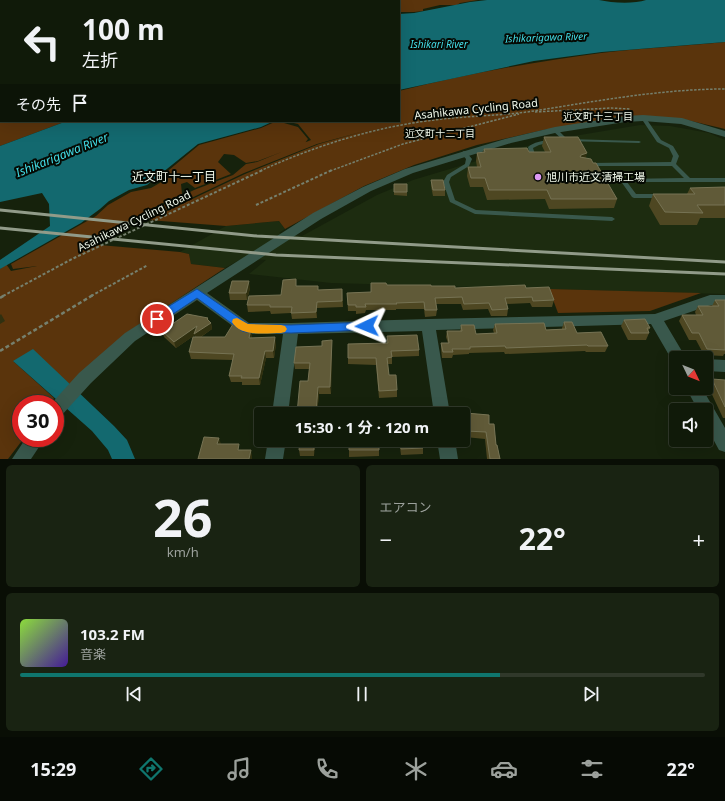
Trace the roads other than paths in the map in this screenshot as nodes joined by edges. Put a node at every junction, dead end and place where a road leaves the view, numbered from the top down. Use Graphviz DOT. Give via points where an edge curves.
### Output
graph roads {
  1 [pos="643,118"];
  2 [pos="725,134"];
  3 [pos="556,137"];
  4 [pos="566,140"];
  5 [pos="639,142"];
  6 [pos="464,153"];
  7 [pos="533,158"];
  8 [pos="674,164"];
  9 [pos="582,165"];
  10 [pos="689,180"];
  11 [pos="725,180"];
  12 [pos="664,196"];
  13 [pos="612,219"];
  14 [pos="197,293"];
  15 [pos="725,300"];
  16 [pos="656,318"];
  17 [pos="428,324"];
  18 [pos="291,329"];
  19 [pos="674,351"];
  20 [pos="713,366"];
  21 [pos="725,366"];
  22 [pos="698,395"];
  23 [pos="64,401"];
  24 [pos="281,407"];
  25 [pos="441,407"];
  26 [pos="725,444"];
  27 [pos="30,447"];
  28 [pos="276,447"];
  29 [pos="447,447"];
  30 [pos="21,459"];
  31 [pos="274,459"];
  32 [pos="449,459"];
  1 -- 2 [label="street" via="682,121"];
  1 -- 3 [label="street" via="625,119"];
  1 -- 8 [label="lane" via="659,141 671,147 676,156"];
  3 -- 4 [label="lane"];
  3 -- 4 [label="lane"];
  3 -- 6 [label="street" via="508,141"];
  3 -- 7 [label="lane" via="530,147"];
  4 -- 5 [label="lane"];
  6 -- 13 [label="lane" via="469,159 467,165 449,176 446,182 452,201 462,207 475,212"];
  6 -- 14 [label="street" via="367,189 316,216"];
  8 -- 9 [label="lane"];
  8 -- 10 [label="lane"];
  10 -- 11 [label="lane"];
  10 -- 12 [label="lane" via="623,180 634,196"];
  14 -- 18 [label="street" via="246,328"];
  14 -- 23 [label="street" via="130,336"];
  15 -- 16 [label="street" via="710,300"];
  16 -- 17 [label="street"];
  16 -- 19 [label="street"];
  17 -- 18 [label="street"];
  17 -- 25 [label="street"];
  18 -- 24 [label="street"];
  20 -- 21 [label="street"];
  22 -- 26 [label="street"];
  27 -- 30 [label="street"];
  28 -- 31 [label="street"];
  29 -- 32 [label="street"];
}
